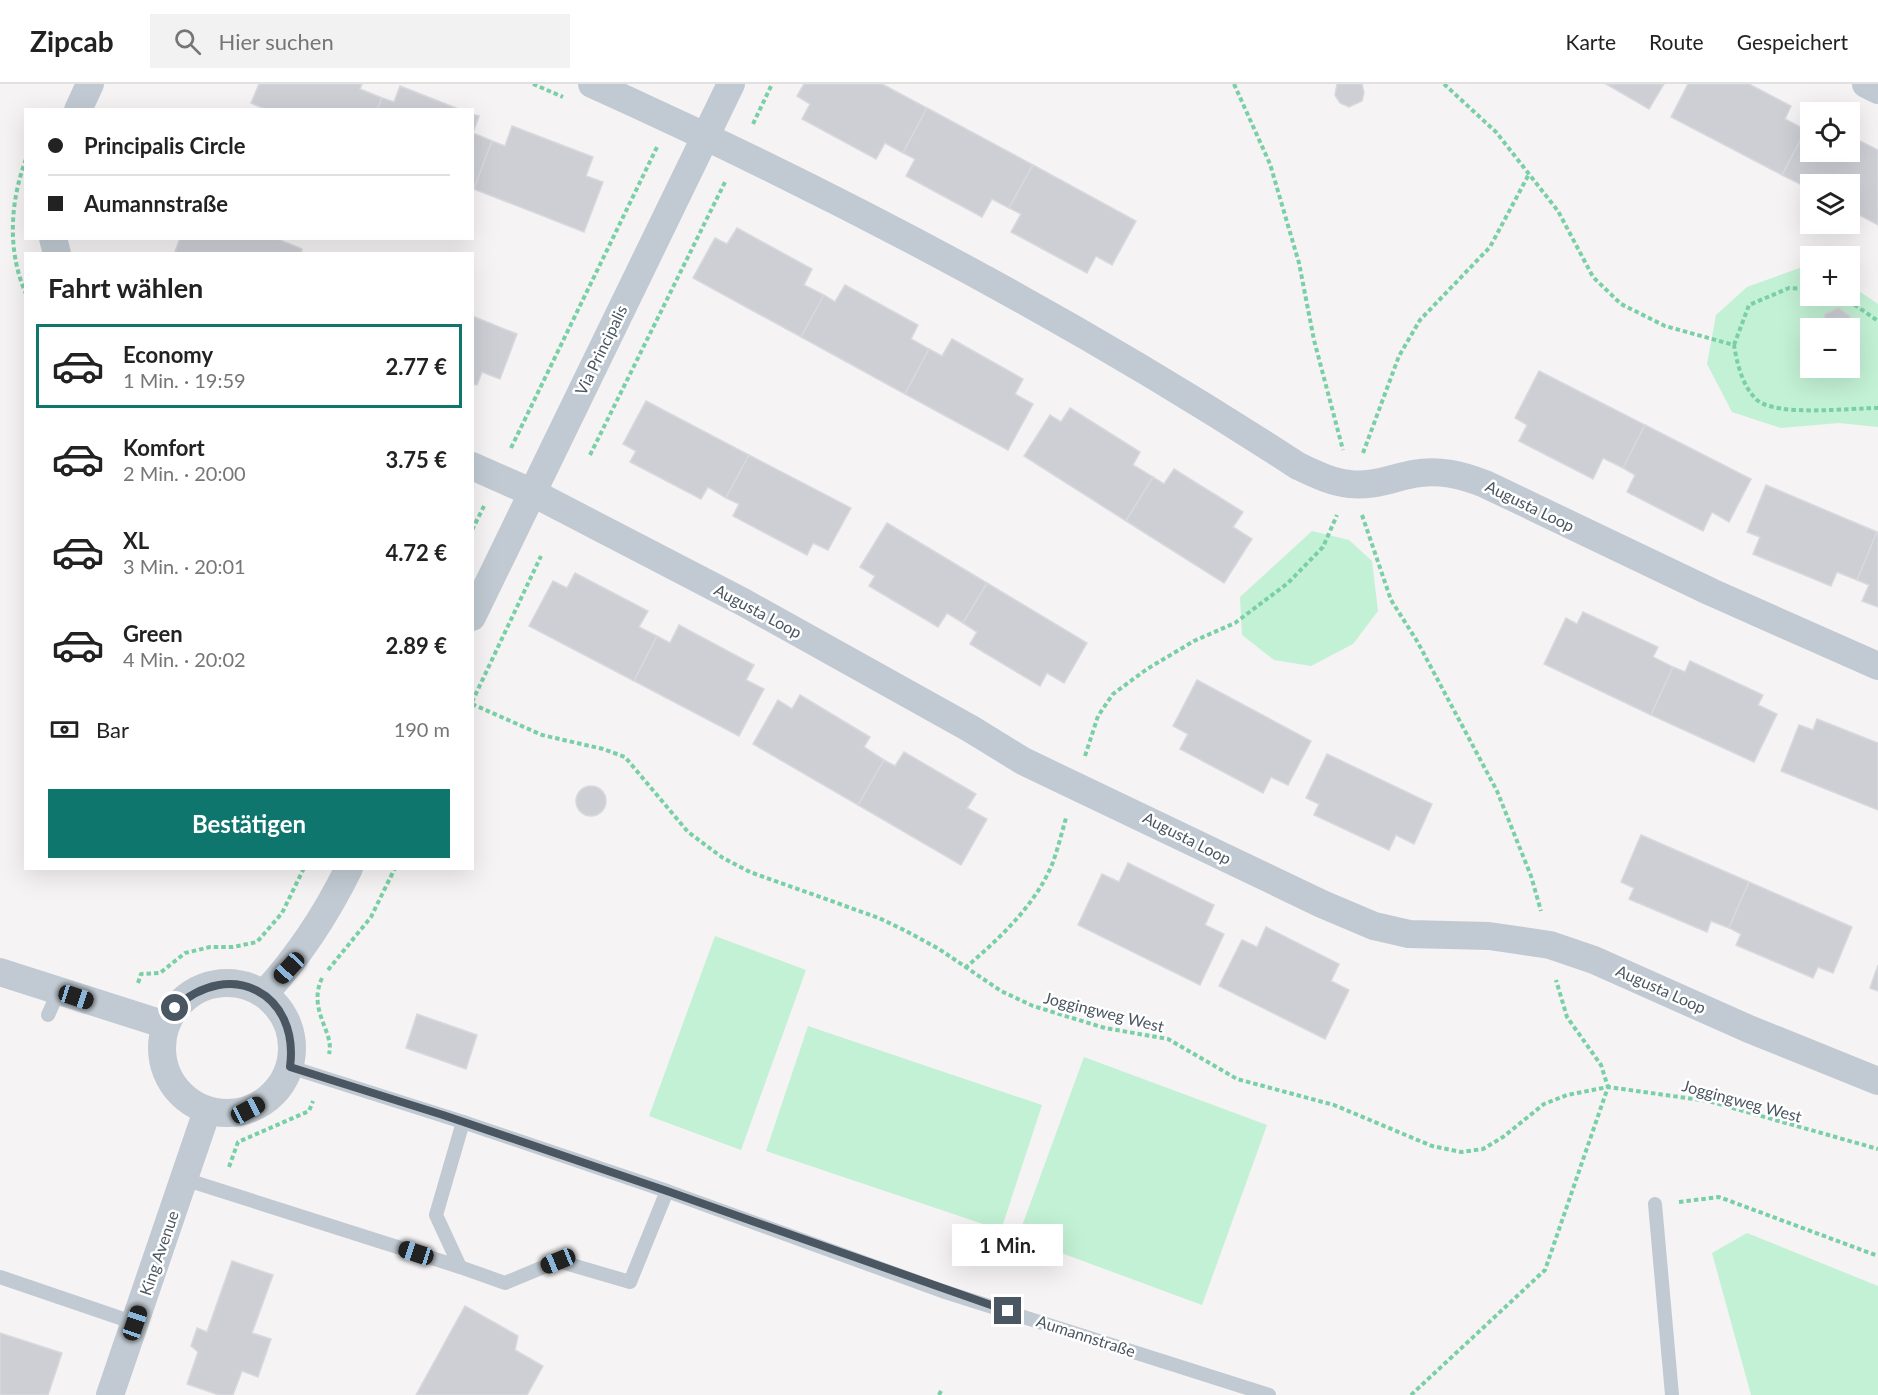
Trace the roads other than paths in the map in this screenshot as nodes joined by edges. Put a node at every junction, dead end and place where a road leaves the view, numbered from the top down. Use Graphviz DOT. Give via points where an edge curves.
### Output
graph roads {
  1 [pos="90,84"];
  2 [pos="592,84"];
  3 [pos="731,84"];
  4 [pos="1866,84"];
  5 [pos="1878,90"];
  6 [pos="79,108"];
  7 [pos="705,137"];
  8 [pos="485,472"];
  9 [pos="533,493"];
  10 [pos="474,613"];
  11 [pos="1878,666"];
  12 [pos="348,870"];
  13 [pos="0,972"];
  14 [pos="264,994"];
  15 [pos="166,1025"];
  16 [pos="290,1067"];
  17 [pos="1878,1081"];
  18 [pos="207,1111"];
  19 [pos="463,1122"];
  20 [pos="184,1179"];
  21 [pos="667,1191"];
  22 [pos="1655,1204"];
  23 [pos="460,1267"];
  24 [pos="0,1277"];
  25 [pos="135,1323"];
  26 [pos="110,1395"];
  27 [pos="1269,1395"];
  28 [pos="1672,1395"];
  1 -- 6 [label="street"];
  2 -- 7 [label="street, Augusta Loop"];
  3 -- 7 [label="street, Via Principalis"];
  4 -- 5 [label="street"];
  7 -- 9 [label="street, Via Principalis"];
  7 -- 11 [label="street, Augusta Loop" via="1027,300 1298,466 1329,480 1352,485 1416,473 1455,473 1485,483 1701,588"];
  8 -- 9 [label="street, Augusta Loop"];
  9 -- 10 [label="street, Via Principalis"];
  9 -- 17 [label="street, Augusta Loop" via="796,630 1023,761 1374,926 1409,934 1489,936 1550,945"];
  12 -- 14 [label="street" via="321,921 289,968"];
  13 -- 15 [label="street" via="54,1003 128,1014"];
  14 -- 15 [label="street" via="227,983 208,986 175,1008"];
  14 -- 16 [label="street" via="289,1027 293,1047"];
  15 -- 18 [label="street" via="162,1046 165,1067 174,1086"];
  16 -- 18 [label="street" via="281,1086 267,1101 228,1114"];
  16 -- 19 [label="lane, Aumannstraße"];
  18 -- 20 [label="street, King Avenue"];
  19 -- 21 [label="lane, Aumannstraße"];
  19 -- 23 [label="lane" via="436,1215"];
  20 -- 23 [label="lane"];
  20 -- 25 [label="street, King Avenue"];
  21 -- 23 [label="lane" via="630,1282 558,1261 505,1283"];
  21 -- 27 [label="lane, Aumannstraße" via="942,1290"];
  22 -- 28 [label="lane"];
  24 -- 25 [label="lane"];
  25 -- 26 [label="street, King Avenue"];
}
